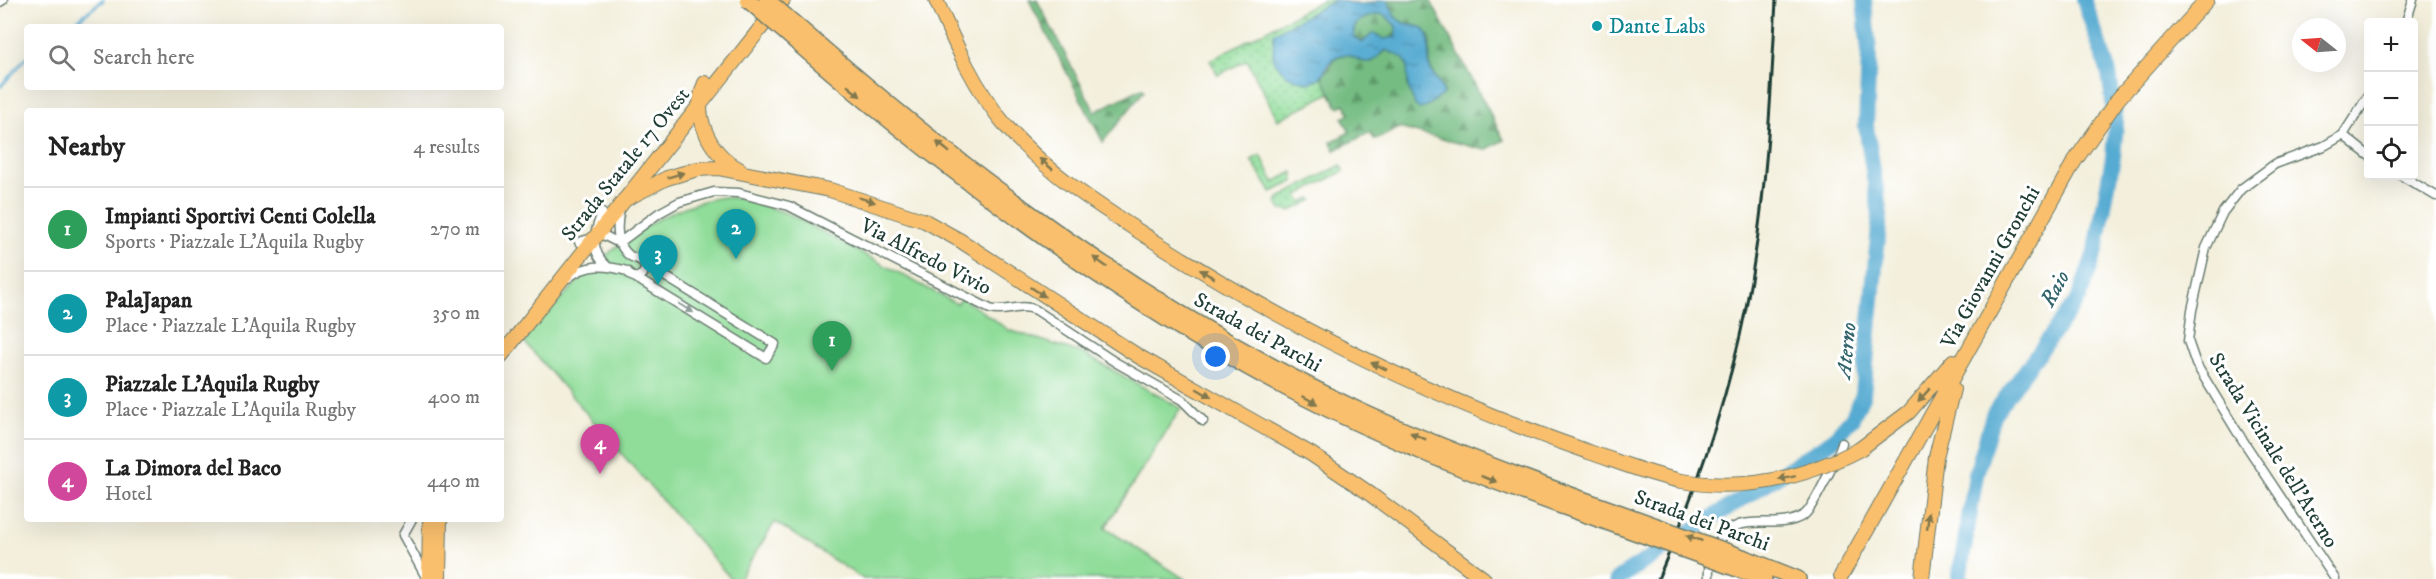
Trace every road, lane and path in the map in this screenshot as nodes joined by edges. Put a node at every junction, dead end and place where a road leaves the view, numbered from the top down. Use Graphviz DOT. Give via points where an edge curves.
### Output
graph roads {
  1 [pos="748,0"];
  2 [pos="769,0"];
  3 [pos="783,0"];
  4 [pos="936,0"];
  5 [pos="2207,0"];
  6 [pos="2414,0"];
  7 [pos="2407,18"];
  8 [pos="814,49"];
  9 [pos="705,83"];
  10 [pos="2364,102"];
  11 [pos="700,105"];
  12 [pos="2343,135"];
  13 [pos="2364,152"];
  14 [pos="746,172"];
  15 [pos="2409,180"];
  16 [pos="2436,196"];
  17 [pos="624,200"];
  18 [pos="603,213"];
  19 [pos="595,236"];
  20 [pos="579,242"];
  21 [pos="619,243"];
  22 [pos="636,258"];
  23 [pos="645,264"];
  24 [pos="607,266"];
  25 [pos="627,271"];
  26 [pos="636,278"];
  27 [pos="548,294"];
  28 [pos="1986,316"];
  29 [pos="504,339"];
  30 [pos="504,352"];
  31 [pos="1203,420"];
  32 [pos="1842,443"];
  33 [pos="409,522"];
  34 [pos="430,522"];
  35 [pos="436,522"];
  36 [pos="438,522"];
  37 [pos="429,534"];
  38 [pos="406,542"];
  39 [pos="1746,565"];
  40 [pos="1841,576"];
  41 [pos="434,577"];
  42 [pos="1484,579"];
  43 [pos="1709,579"];
  44 [pos="1764,579"];
  45 [pos="1798,579"];
  46 [pos="1922,579"];
  47 [pos="2335,579"];
  1 -- 8 [label="highway, Strada dei Parchi, bridge"];
  2 -- 8 [label="highway, Strada dei Parchi, bridge"];
  2 -- 9 [label="main road, Strada Statale 17 Ovest"];
  3 -- 11 [label="main road, Strada Statale 17 Ovest"];
  28 -- 4 [label="main road, one-way, bridge" via="1926,394 1889,430 1860,449 1798,476 1759,483 1728,485 1676,479 1507,423 1365,360 1251,300 1110,212 1044,162 1006,125 972,76"];
  5 -- 28 [label="main road, Via Giovanni Gronchi" via="2103,119 2051,199"];
  6 -- 7 [label="street"];
  8 -- 39 [label="highway, Strada dei Parchi, bridge" via="998,205 1091,271 1191,334 1320,405 1409,446"];
  9 -- 11 [label="main road"];
  9 -- 18 [label="main road, Strada Statale 17 Ovest"];
  10 -- 12 [label="street, Strada Vicinale dell'Aterno"];
  11 -- 14 [label="main road" via="703,127 711,142 727,161"];
  11 -- 17 [label="main road, Strada Statale 17 Ovest"];
  12 -- 13 [label="street"];
  12 -- 47 [label="street, Strada Vicinale dell'Aterno" via="2275,164 2241,189 2223,212 2206,248 2188,341 2196,364 2236,430"];
  17 -- 14 [label="main road, one-way" via="654,183 688,171 711,168"];
  14 -- 42 [label="main road, one-way" via="864,199 944,231 1138,356 1311,454"];
  15 -- 16 [label="street"];
  17 -- 19 [label="main road, Strada Statale 17 Ovest"];
  17 -- 21 [label="street" via="618,220"];
  18 -- 19 [label="street"];
  18 -- 20 [label="main road, Strada Statale 17 Ovest"];
  19 -- 20 [label="street"];
  19 -- 21 [label="street" via="607,236"];
  19 -- 24 [label="street" via="596,251"];
  19 -- 27 [label="main road, Strada Statale 17 Ovest"];
  20 -- 29 [label="main road, Strada Statale 17 Ovest"];
  21 -- 22 [label="street"];
  21 -- 31 [label="street, Via Alfredo Vivio" via="666,208 704,194 728,192 777,201 990,309 1003,311 1021,306 1036,310 1182,400"];
  22 -- 23 [label="street"];
  22 -- 25 [label="street" via="628,262"];
  23 -- 26 [label="street" via="643,274"];
  26 -- 23 [label="street, one-way" via="766,358 775,344"];
  24 -- 25 [label="street"];
  24 -- 27 [label="street" via="580,269"];
  25 -- 26 [label="street"];
  27 -- 30 [label="main road, Strada Statale 17 Ovest"];
  28 -- 40 [label="main road, Via Giovanni Gronchi"];
  46 -- 28 [label="main road, one-way" via="1942,422"];
  32 -- 43 [label="street" via="1810,511 1786,522 1750,521 1735,526 1713,552"];
  33 -- 37 [label="street"];
  33 -- 38 [label="street" via="403,535"];
  34 -- 37 [label="main road"];
  35 -- 37 [label="street"];
  36 -- 41 [label="main road"];
  37 -- 38 [label="street" via="420,544"];
  37 -- 41 [label="main road"];
  38 -- 41 [label="street"];
  39 -- 44 [label="highway, Strada dei Parchi"];
  39 -- 45 [label="highway, Strada dei Parchi"];
}
